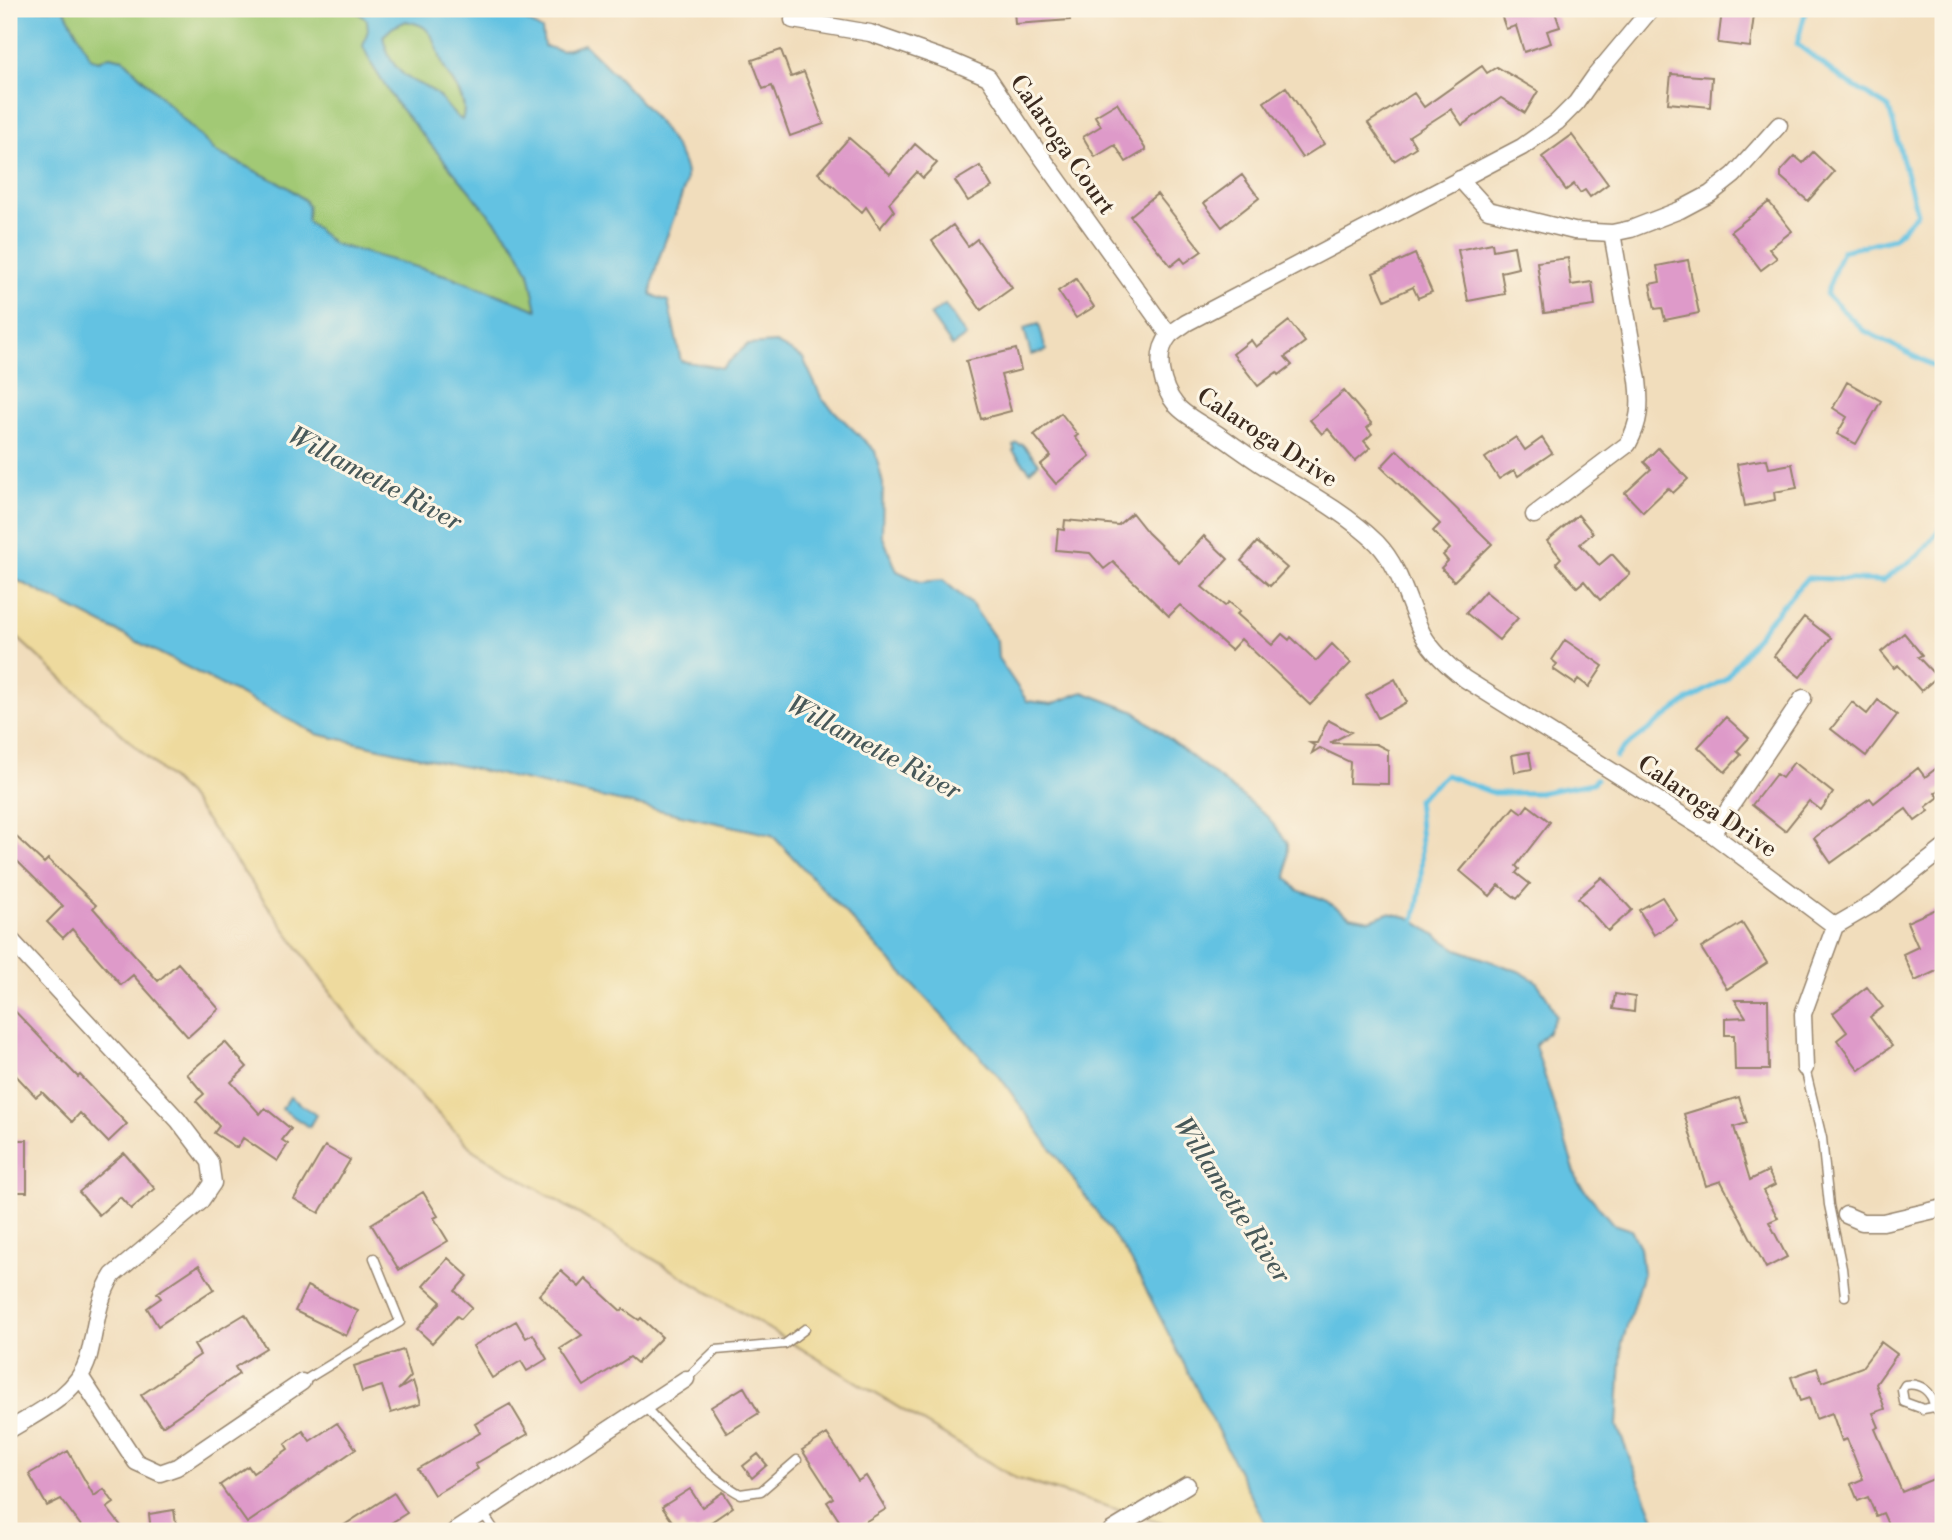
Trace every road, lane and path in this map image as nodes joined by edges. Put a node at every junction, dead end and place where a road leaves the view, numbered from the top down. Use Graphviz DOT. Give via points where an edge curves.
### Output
graph roads {
  1 [pos="1651,9"];
  2 [pos="793,20"];
  3 [pos="1779,125"];
  4 [pos="1461,179"];
  5 [pos="1612,233"];
  6 [pos="1169,335"];
  7 [pos="1534,515"];
  8 [pos="1803,698"];
  9 [pos="1712,834"];
  10 [pos="1943,849"];
  11 [pos="1835,926"];
  12 [pos="9,938"];
  13 [pos="1805,1068"];
  14 [pos="1943,1208"];
  15 [pos="1839,1214"];
  16 [pos="374,1258"];
  17 [pos="1845,1296"];
  18 [pos="805,1329"];
  19 [pos="80,1376"];
  20 [pos="686,1379"];
  21 [pos="302,1382"];
  22 [pos="645,1406"];
  23 [pos="1934,1407"];
  24 [pos="1943,1415"];
  25 [pos="9,1430"];
  26 [pos="797,1460"];
  27 [pos="1187,1485"];
  28 [pos="483,1513"];
  29 [pos="455,1531"];
  30 [pos="495,1531"];
  31 [pos="1111,1531"];
  1 -- 4 [label="street" via="1557,122 1522,148"];
  2 -- 6 [label="street, Calaroga Court" via="870,33 988,77"];
  3 -- 5 [label="street" via="1734,175 1710,194 1680,210"];
  4 -- 5 [label="street" via="1488,209 1574,232"];
  4 -- 6 [label="street"];
  5 -- 7 [label="street" via="1638,380 1637,429 1628,444"];
  6 -- 9 [label="street, Calaroga Drive" via="1161,373 1177,407 1310,494 1378,545 1390,559 1422,632 1445,664"];
  8 -- 9 [label="street"];
  9 -- 11 [label="street, Calaroga Drive"];
  10 -- 11 [label="street" via="1876,902"];
  11 -- 13 [label="street" via="1803,1013"];
  12 -- 19 [label="street" via="178,1120 210,1162 213,1183 200,1202 113,1275 103,1290 88,1360"];
  13 -- 15 [label="lane"];
  14 -- 15 [label="street" via="1883,1222 1862,1222"];
  15 -- 17 [label="lane"];
  16 -- 21 [label="lane" via="400,1322"];
  18 -- 20 [label="lane" via="785,1344 716,1350"];
  19 -- 21 [label="street" via="136,1462 160,1473 177,1467"];
  19 -- 25 [label="street" via="61,1398"];
  20 -- 22 [label="street"];
  22 -- 26 [label="lane" via="683,1446 740,1494 761,1491"];
  22 -- 28 [label="street"];
  23 -- 24 [label="lane"];
  27 -- 31 [label="street"];
  28 -- 29 [label="street"];
  28 -- 30 [label="lane"];
}
